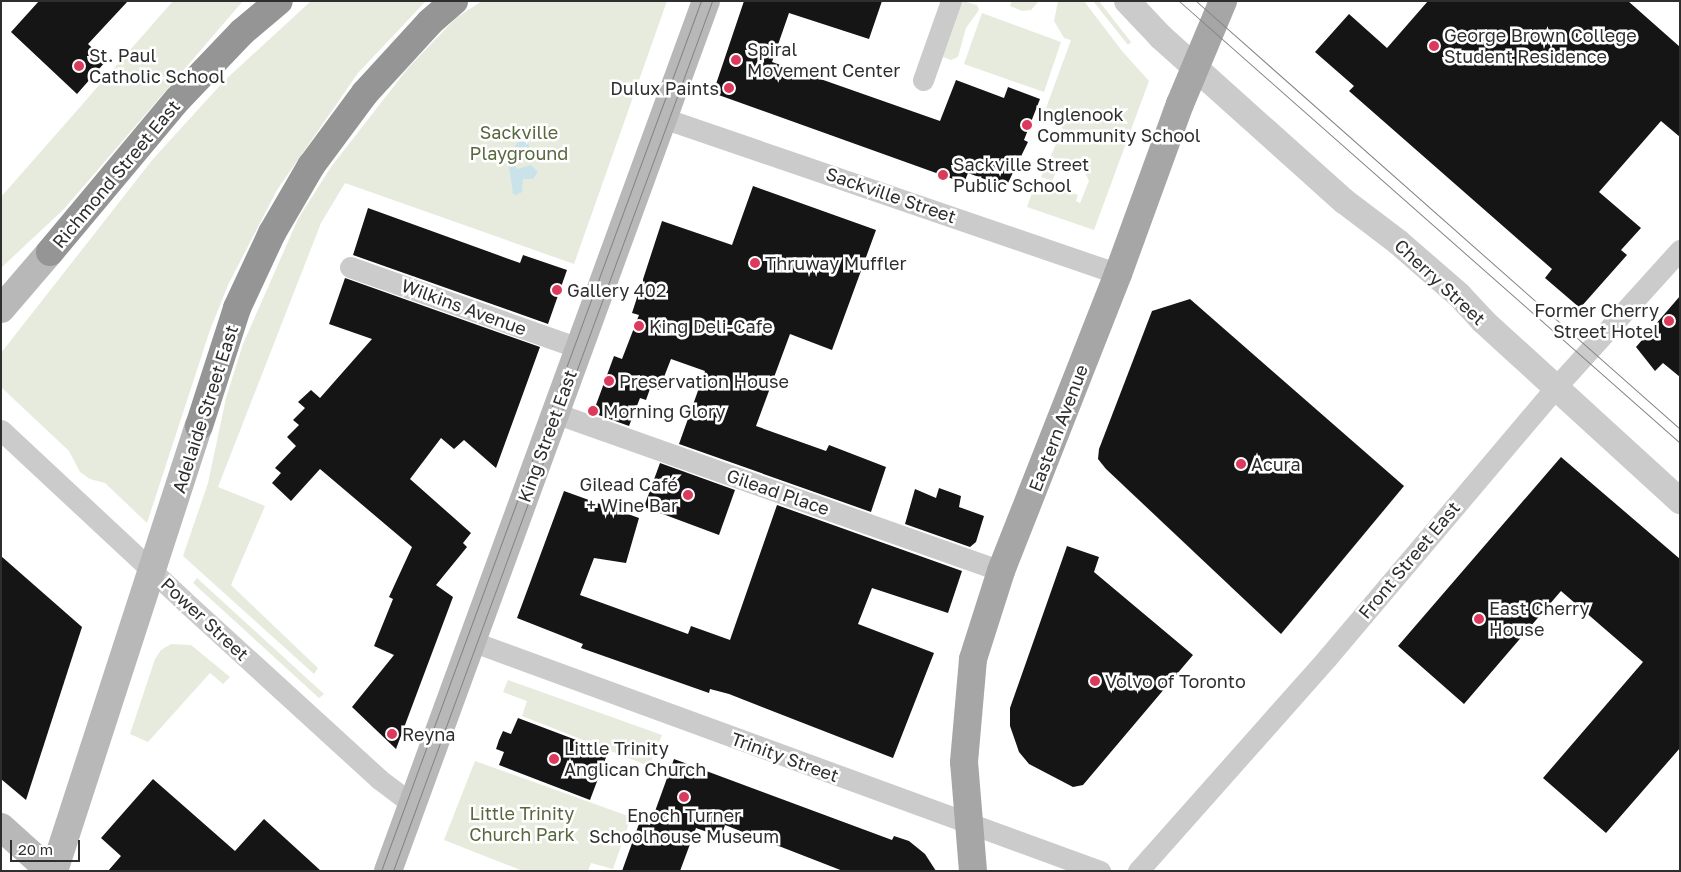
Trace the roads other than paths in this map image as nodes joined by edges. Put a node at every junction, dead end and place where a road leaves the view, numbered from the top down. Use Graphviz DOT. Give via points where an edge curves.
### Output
graph roads {
  1 [pos="279,1"];
  2 [pos="454,1"];
  3 [pos="706,1"];
  4 [pos="951,1"];
  5 [pos="1127,1"];
  6 [pos="1223,1"];
  7 [pos="1196,68"];
  8 [pos="923,80"];
  9 [pos="663,118"];
  10 [pos="1680,250"];
  11 [pos="50,252"];
  12 [pos="350,267"];
  13 [pos="1118,274"];
  14 [pos="1,309"];
  15 [pos="579,348"];
  16 [pos="1556,387"];
  17 [pos="555,413"];
  18 [pos="199,426"];
  19 [pos="1,430"];
  20 [pos="1680,501"];
  21 [pos="154,571"];
  22 [pos="1001,571"];
  23 [pos="472,641"];
  24 [pos="412,804"];
  25 [pos="970,822"];
  26 [pos="1,827"];
  27 [pos="52,871"];
  28 [pos="388,871"];
  29 [pos="973,871"];
  30 [pos="1100,871"];
  31 [pos="1138,871"];
  1 -- 11 [label="highway, Richmond Street East" via="242,32 178,100"];
  2 -- 18 [label="highway, Adelaide Street East" via="430,22 365,93 302,183 272,233 237,308"];
  3 -- 9 [label="main road, King Street East"];
  4 -- 8 [label="street"];
  5 -- 7 [label="street, Cherry Street"];
  6 -- 7 [label="main road, Eastern Avenue"];
  7 -- 13 [label="main road, Eastern Avenue"];
  7 -- 16 [label="street, Cherry Street" via="1344,201 1452,289"];
  9 -- 13 [label="street, Sackville Street"];
  9 -- 15 [label="main road, King Street East"];
  10 -- 16 [label="street, Front Street East"];
  11 -- 14 [label="main road, Richmond Street East"];
  12 -- 15 [label="street, Wilkins Avenue"];
  13 -- 22 [label="main road, Eastern Avenue"];
  15 -- 17 [label="main road, King Street East"];
  16 -- 20 [label="street, Cherry Street"];
  16 -- 31 [label="street, Front Street East" via="1327,658"];
  17 -- 22 [label="street, Gilead Place"];
  17 -- 23 [label="main road, King Street East"];
  18 -- 21 [label="main road, Adelaide Street East"];
  19 -- 21 [label="street, Power Street"];
  21 -- 24 [label="street, Power Street" via="379,779"];
  21 -- 27 [label="main road, Adelaide Street East"];
  22 -- 25 [label="main road, Eastern Avenue" via="973,659 969,689 964,762"];
  23 -- 24 [label="main road, King Street East"];
  23 -- 25 [label="street, Trinity Street"];
  24 -- 28 [label="main road, King Street East"];
  25 -- 29 [label="main road, Eastern Avenue"];
  25 -- 30 [label="street, Trinity Street"];
  26 -- 27 [label="main road"];
}
